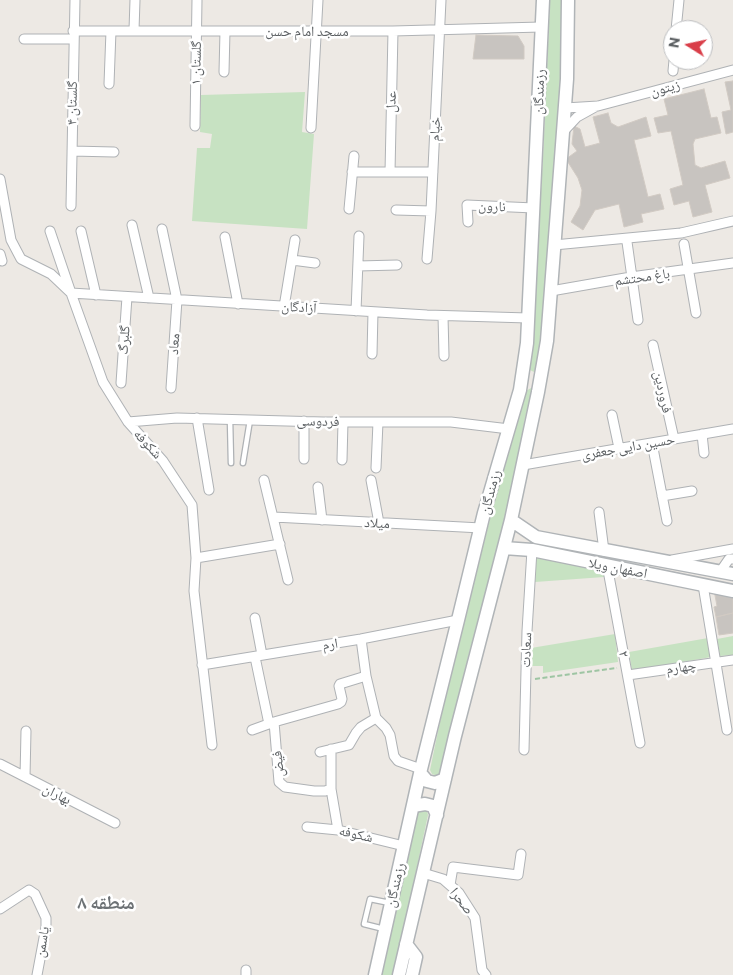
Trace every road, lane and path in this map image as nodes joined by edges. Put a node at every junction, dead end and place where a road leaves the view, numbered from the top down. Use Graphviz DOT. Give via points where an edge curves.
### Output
graph roads {
  1 [pos="75,0"];
  2 [pos="135,0"];
  3 [pos="197,0"];
  4 [pos="318,0"];
  5 [pos="441,0"];
  6 [pos="543,0"];
  7 [pos="568,0"];
  8 [pos="679,0"];
  9 [pos="677,20"];
  10 [pos="541,27"];
  11 [pos="134,30"];
  12 [pos="111,31"];
  13 [pos="196,31"];
  14 [pos="225,31"];
  15 [pos="393,31"];
  16 [pos="439,31"];
  17 [pos="316,32"];
  18 [pos="73,35"];
  19 [pos="24,38"];
  20 [pos="733,70"];
  21 [pos="224,72"];
  22 [pos="109,84"];
  23 [pos="598,106"];
  24 [pos="565,108"];
  25 [pos="195,126"];
  26 [pos="311,128"];
  27 [pos="563,132"];
  28 [pos="72,151"];
  29 [pos="114,152"];
  30 [pos="354,156"];
  31 [pos="352,172"];
  32 [pos="390,172"];
  33 [pos="433,172"];
  34 [pos="0,179"];
  35 [pos="71,206"];
  36 [pos="534,208"];
  37 [pos="349,209"];
  38 [pos="396,210"];
  39 [pos="431,211"];
  40 [pos="733,221"];
  41 [pos="468,222"];
  42 [pos="132,225"];
  43 [pos="162,229"];
  44 [pos="50,231"];
  45 [pos="81,231"];
  46 [pos="360,236"];
  47 [pos="225,237"];
  48 [pos="295,240"];
  49 [pos="627,242"];
  50 [pos="684,244"];
  51 [pos="554,246"];
  52 [pos="426,259"];
  53 [pos="292,260"];
  54 [pos="315,263"];
  55 [pos="733,263"];
  56 [pos="397,265"];
  57 [pos="358,266"];
  58 [pos="689,270"];
  59 [pos="631,277"];
  60 [pos="551,291"];
  61 [pos="71,293"];
  62 [pos="96,295"];
  63 [pos="127,297"];
  64 [pos="149,298"];
  65 [pos="177,300"];
  66 [pos="238,304"];
  67 [pos="284,307"];
  68 [pos="356,311"];
  69 [pos="373,312"];
  70 [pos="696,313"];
  71 [pos="443,316"];
  72 [pos="528,318"];
  73 [pos="638,320"];
  74 [pos="653,344"];
  75 [pos="372,354"];
  76 [pos="444,356"];
  77 [pos="121,383"];
  78 [pos="171,388"];
  79 [pos="612,415"];
  80 [pos="197,418"];
  81 [pos="230,419"];
  82 [pos="250,420"];
  83 [pos="304,421"];
  84 [pos="128,422"];
  85 [pos="343,422"];
  86 [pos="378,422"];
  87 [pos="509,429"];
  88 [pos="733,429"];
  89 [pos="702,434"];
  90 [pos="674,439"];
  91 [pos="652,442"];
  92 [pos="619,448"];
  93 [pos="704,453"];
  94 [pos="304,459"];
  95 [pos="342,460"];
  96 [pos="230,463"];
  97 [pos="243,463"];
  98 [pos="523,465"];
  99 [pos="376,468"];
  100 [pos="264,480"];
  101 [pos="371,480"];
  102 [pos="318,487"];
  103 [pos="209,490"];
  104 [pos="692,491"];
  105 [pos="662,496"];
  106 [pos="599,512"];
  107 [pos="274,517"];
  108 [pos="322,520"];
  109 [pos="511,520"];
  110 [pos="667,521"];
  111 [pos="379,523"];
  112 [pos="481,528"];
  113 [pos="280,544"];
  114 [pos="504,548"];
  115 [pos="733,549"];
  116 [pos="532,550"];
  117 [pos="604,551"];
  118 [pos="196,558"];
  119 [pos="733,559"];
  120 [pos="662,561"];
  121 [pos="606,565"];
  122 [pos="727,573"];
  123 [pos="288,580"];
  124 [pos="704,585"];
  125 [pos="733,591"];
  126 [pos="255,618"];
  127 [pos="458,620"];
  128 [pos="361,639"];
  129 [pos="259,656"];
  130 [pos="733,660"];
  131 [pos="716,662"];
  132 [pos="202,665"];
  133 [pos="627,671"];
  134 [pos="366,676"];
  135 [pos="526,680"];
  136 [pos="376,718"];
  137 [pos="272,723"];
  138 [pos="252,730"];
  139 [pos="727,730"];
  140 [pos="26,731"];
  141 [pos="640,743"];
  142 [pos="212,745"];
  143 [pos="331,749"];
  144 [pos="524,750"];
  145 [pos="320,752"];
  146 [pos="0,764"];
  147 [pos="421,771"];
  148 [pos="25,777"];
  149 [pos="445,779"];
  150 [pos="331,789"];
  151 [pos="413,806"];
  152 [pos="437,815"];
  153 [pos="115,823"];
  154 [pos="307,827"];
  155 [pos="338,830"];
  156 [pos="404,846"];
  157 [pos="521,854"];
  158 [pos="423,872"];
  159 [pos="450,885"];
  160 [pos="392,903"];
  161 [pos="0,909"];
  162 [pos="386,930"];
  163 [pos="406,944"];
  164 [pos="37,975"];
  165 [pos="375,975"];
  166 [pos="399,975"];
  167 [pos="412,975"];
  168 [pos="486,975"];
  1 -- 18 [label="street, گلستان ۴"];
  2 -- 11 [label="street"];
  3 -- 13 [label="street, گلستان ۱"];
  4 -- 17 [label="street"];
  5 -- 16 [label="street, خیام"];
  6 -- 10 [label="main road, رزمندگان"];
  7 -- 24 [label="main road, رزمندگان"];
  8 -- 9 [label="street"];
  10 -- 16 [label="street, مسجد امام حسن"];
  10 -- 36 [label="main road, رزمندگان"];
  11 -- 12 [label="street, مسجد امام حسن"];
  11 -- 13 [label="street, مسجد امام حسن"];
  12 -- 18 [label="street, مسجد امام حسن"];
  12 -- 22 [label="street"];
  13 -- 14 [label="street, مسجد امام حسن"];
  13 -- 25 [label="street, گلستان ۱"];
  14 -- 17 [label="street, مسجد امام حسن"];
  14 -- 21 [label="street"];
  15 -- 16 [label="street, مسجد امام حسن"];
  15 -- 17 [label="street, مسجد امام حسن"];
  15 -- 32 [label="street, عدل"];
  16 -- 33 [label="street, خیام"];
  17 -- 26 [label="street"];
  18 -- 19 [label="street, مسجد امام حسن"];
  18 -- 28 [label="street, گلستان ۴"];
  20 -- 23 [label="street, زیتون"];
  23 -- 24 [label="street"];
  23 -- 27 [label="street" via="577,117"];
  24 -- 27 [label="main road, رزمندگان"];
  27 -- 51 [label="main road, رزمندگان"];
  28 -- 29 [label="street"];
  28 -- 35 [label="street, گلستان ۴"];
  30 -- 31 [label="street"];
  31 -- 32 [label="street"];
  31 -- 37 [label="street"];
  32 -- 33 [label="street"];
  33 -- 39 [label="street, خیام"];
  34 -- 61 [label="street, شکوفه" via="11,240 21,259 51,274"];
  36 -- 41 [label="street, نارون" via="467,205"];
  36 -- 72 [label="main road, رزمندگان"];
  38 -- 39 [label="street"];
  39 -- 52 [label="street, خیام"];
  40 -- 51 [label="street" via="681,233"];
  42 -- 64 [label="street"];
  43 -- 65 [label="street, معاد"];
  44 -- 61 [label="street"];
  45 -- 62 [label="street"];
  46 -- 57 [label="street"];
  47 -- 66 [label="street"];
  48 -- 53 [label="street"];
  49 -- 59 [label="street"];
  50 -- 58 [label="street"];
  51 -- 60 [label="main road, رزمندگان"];
  53 -- 54 [label="street"];
  53 -- 67 [label="street"];
  55 -- 58 [label="street, باغ محتشم"];
  56 -- 57 [label="street"];
  57 -- 68 [label="street"];
  58 -- 59 [label="street, باغ محتشم"];
  58 -- 70 [label="street"];
  59 -- 60 [label="street, باغ محتشم"];
  59 -- 73 [label="street"];
  60 -- 98 [label="main road, رزمندگان" via="547,341"];
  61 -- 62 [label="street, آزادگان"];
  61 -- 84 [label="street, شکوفه" via="103,382"];
  62 -- 63 [label="street, آزادگان"];
  63 -- 64 [label="street, آزادگان"];
  63 -- 77 [label="street, گلبرگ"];
  64 -- 65 [label="street, آزادگان"];
  65 -- 66 [label="street, آزادگان"];
  65 -- 78 [label="street, معاد"];
  66 -- 67 [label="street, آزادگان"];
  67 -- 68 [label="street, آزادگان"];
  68 -- 69 [label="street, آزادگان"];
  69 -- 71 [label="street, آزادگان"];
  69 -- 75 [label="street"];
  71 -- 72 [label="street, آزادگان"];
  71 -- 76 [label="street"];
  72 -- 87 [label="main road, رزمندگان" via="520,390"];
  74 -- 90 [label="street, فروردین"];
  79 -- 92 [label="street"];
  80 -- 81 [label="street, فردوسی"];
  80 -- 84 [label="street, فردوسی"];
  80 -- 103 [label="street"];
  81 -- 82 [label="street, فردوسی"];
  81 -- 96 [label="lane"];
  82 -- 83 [label="street, فردوسی"];
  82 -- 97 [label="lane"];
  83 -- 85 [label="street, فردوسی"];
  83 -- 94 [label="street"];
  84 -- 118 [label="street, شکوفه" via="163,461 192,505"];
  85 -- 86 [label="street, فردوسی"];
  85 -- 95 [label="street"];
  86 -- 87 [label="street, فردوسی" via="451,422"];
  86 -- 99 [label="street"];
  87 -- 112 [label="main road, رزمندگان"];
  88 -- 89 [label="street, حسین دایی جعفری"];
  89 -- 90 [label="street, حسین دایی جعفری"];
  89 -- 93 [label="street"];
  90 -- 91 [label="street, حسین دایی جعفری"];
  91 -- 92 [label="street, حسین دایی جعفری"];
  91 -- 105 [label="street"];
  92 -- 98 [label="street, حسین دایی جعفری"];
  98 -- 109 [label="main road, رزمندگان"];
  100 -- 107 [label="street"];
  101 -- 111 [label="street"];
  102 -- 108 [label="street"];
  104 -- 105 [label="street"];
  105 -- 110 [label="street"];
  106 -- 117 [label="street"];
  107 -- 108 [label="street, میلاد"];
  107 -- 113 [label="street"];
  108 -- 111 [label="street, میلاد"];
  109 -- 114 [label="main road, رزمندگان"];
  109 -- 117 [label="main road, اصفهان ویلا" via="536,537"];
  111 -- 112 [label="street, میلاد"];
  112 -- 127 [label="main road, رزمندگان"];
  113 -- 118 [label="street"];
  113 -- 123 [label="street"];
  114 -- 116 [label="main road, اصفهان ویلا"];
  114 -- 149 [label="main road, رزمندگان"];
  115 -- 120 [label="street"];
  116 -- 121 [label="main road, اصفهان ویلا"];
  116 -- 135 [label="street, سعادت"];
  117 -- 120 [label="main road, اصفهان ویلا"];
  118 -- 132 [label="street, شکوفه" via="194,591"];
  119 -- 122 [label="street" via="729,559"];
  120 -- 122 [label="main road, اصفهان ویلا"];
  121 -- 124 [label="main road, اصفهان ویلا"];
  121 -- 133 [label="street, ۲"];
  124 -- 125 [label="main road, اصفهان ویلا"];
  124 -- 131 [label="street"];
  126 -- 129 [label="street"];
  127 -- 128 [label="street, ارم"];
  127 -- 147 [label="main road, رزمندگان"];
  128 -- 129 [label="street, ارم"];
  128 -- 134 [label="street"];
  129 -- 132 [label="street, ارم"];
  129 -- 137 [label="street"];
  130 -- 131 [label="street, چهارم"];
  131 -- 133 [label="street, چهارم"];
  131 -- 139 [label="street"];
  132 -- 142 [label="street, شکوفه"];
  133 -- 135 [label="path"];
  133 -- 141 [label="street, ۲"];
  134 -- 136 [label="street"];
  134 -- 137 [label="street" via="340,684 342,699 338,704"];
  135 -- 144 [label="street, سعادت"];
  136 -- 143 [label="street" via="361,728 349,745"];
  136 -- 147 [label="street" via="390,735 394,756"];
  137 -- 138 [label="street"];
  137 -- 150 [label="street, فیض" via="281,785 314,791"];
  140 -- 148 [label="street"];
  143 -- 145 [label="street"];
  143 -- 150 [label="street"];
  146 -- 148 [label="street, بهاران"];
  147 -- 149 [label="main road" via="427,781 435,783"];
  147 -- 151 [label="main road, رزمندگان"];
  148 -- 153 [label="street, بهاران"];
  149 -- 152 [label="main road, رزمندگان"];
  150 -- 155 [label="street"];
  151 -- 152 [label="main road" via="433,806"];
  151 -- 156 [label="main road, رزمندگان"];
  152 -- 158 [label="main road, رزمندگان"];
  154 -- 155 [label="street, شکوفه"];
  155 -- 156 [label="street, شکوفه"];
  156 -- 160 [label="main road, رزمندگان"];
  157 -- 159 [label="street" via="518,875 453,867"];
  158 -- 159 [label="street, صحرا"];
  158 -- 163 [label="main road, رزمندگان"];
  159 -- 168 [label="street, صحرا" via="475,918 482,970"];
  160 -- 162 [label="main road, رزمندگان"];
  160 -- 162 [label="lane" via="370,899 364,924"];
  161 -- 164 [label="street, یاسمن" via="29,890 35,894 46,918"];
  162 -- 165 [label="main road, رزمندگان"];
  163 -- 166 [label="main road, رزمندگان"];
  163 -- 167 [label="main road" via="416,957"];
}
